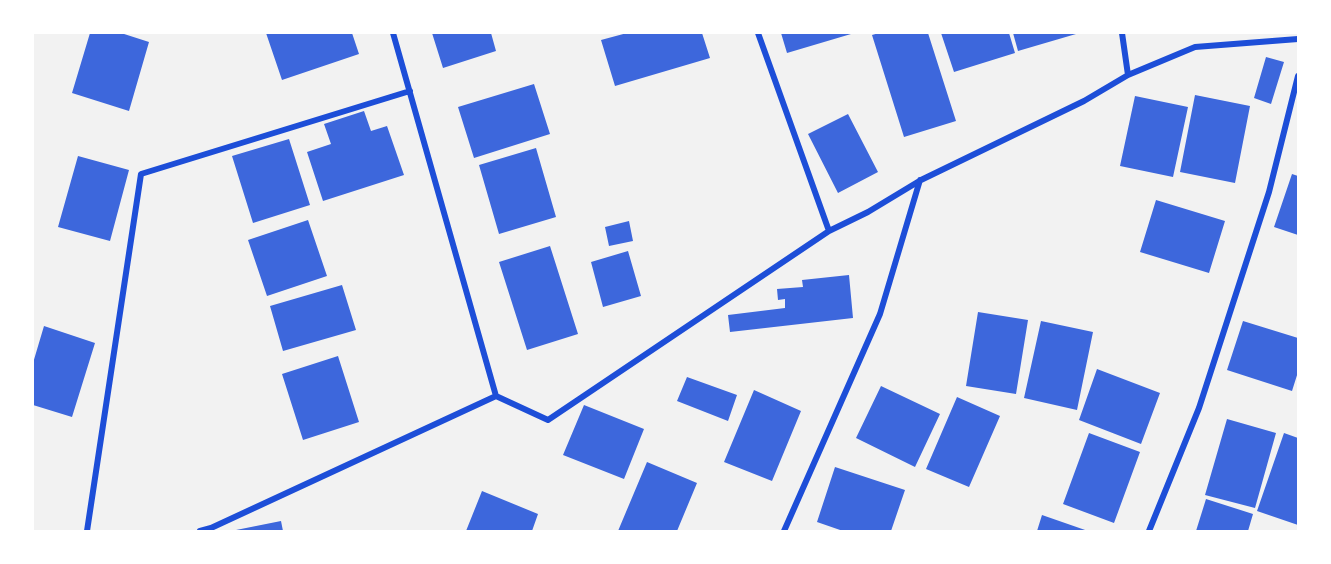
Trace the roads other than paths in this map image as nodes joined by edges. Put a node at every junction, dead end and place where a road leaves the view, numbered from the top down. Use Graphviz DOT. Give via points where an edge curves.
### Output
graph roads {
  1 [pos="393,33"];
  2 [pos="758,33"];
  3 [pos="1122,33"];
  4 [pos="1298,39"];
  5 [pos="1128,75"];
  6 [pos="1298,76"];
  7 [pos="410,92"];
  8 [pos="921,180"];
  9 [pos="829,231"];
  10 [pos="496,396"];
  11 [pos="87,531"];
  12 [pos="200,531"];
  13 [pos="784,531"];
  14 [pos="1149,531"];
  1 -- 7 [label="street"];
  2 -- 9 [label="street"];
  3 -- 5 [label="street"];
  4 -- 5 [label="street" via="1195,47"];
  5 -- 8 [label="street" via="1084,101"];
  6 -- 14 [label="street" via="1269,192 1203,396"];
  7 -- 10 [label="street"];
  7 -- 11 [label="street" via="141,174"];
  8 -- 9 [label="street"];
  8 -- 13 [label="street" via="880,314"];
  9 -- 10 [label="street" via="548,420"];
  10 -- 12 [label="street"];
}
